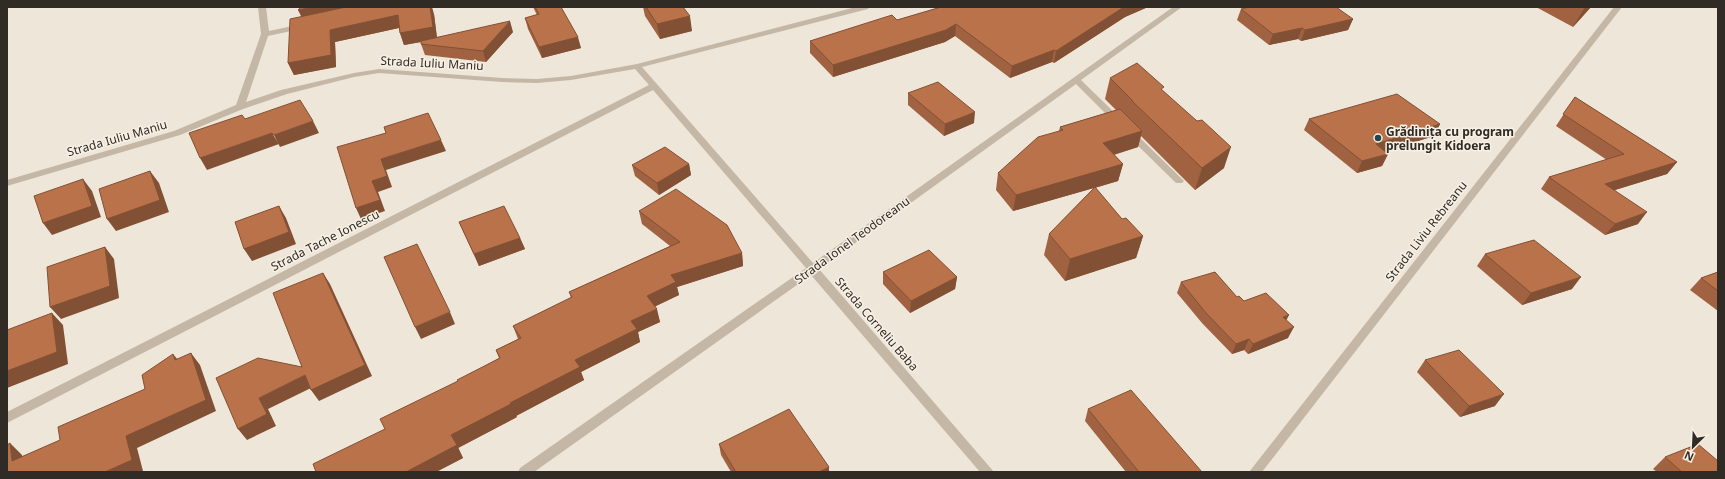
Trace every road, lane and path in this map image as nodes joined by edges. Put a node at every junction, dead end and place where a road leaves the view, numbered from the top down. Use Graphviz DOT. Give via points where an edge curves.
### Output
graph roads {
  1 [pos="262,7"];
  2 [pos="865,7"];
  3 [pos="1178,7"];
  4 [pos="1618,7"];
  5 [pos="311,24"];
  6 [pos="265,34"];
  7 [pos="637,66"];
  8 [pos="1076,80"];
  9 [pos="654,86"];
  10 [pos="240,107"];
  11 [pos="1179,181"];
  12 [pos="7,183"];
  13 [pos="812,269"];
  14 [pos="7,418"];
  15 [pos="524,472"];
  16 [pos="988,472"];
  17 [pos="1255,472"];
  1 -- 6 [label="street"];
  2 -- 7 [label="street, Strada Iuliu Maniu"];
  3 -- 8 [label="street, Strada Ionel Teodoreanu"];
  4 -- 17 [label="street, Strada Liviu Rebreanu"];
  5 -- 6 [label="street"];
  6 -- 10 [label="street"];
  7 -- 9 [label="street, Strada Corneliu Baba"];
  7 -- 10 [label="street, Strada Iuliu Maniu" via="571,78 537,81 380,71 284,92"];
  8 -- 11 [label="street"];
  8 -- 13 [label="street, Strada Ionel Teodoreanu"];
  9 -- 13 [label="street, Strada Corneliu Baba"];
  9 -- 14 [label="street, Strada Tache Ionescu"];
  10 -- 12 [label="street, Strada Iuliu Maniu" via="177,133"];
  13 -- 15 [label="street, Strada Ionel Teodoreanu"];
  13 -- 16 [label="street, Strada Corneliu Baba"];
}
